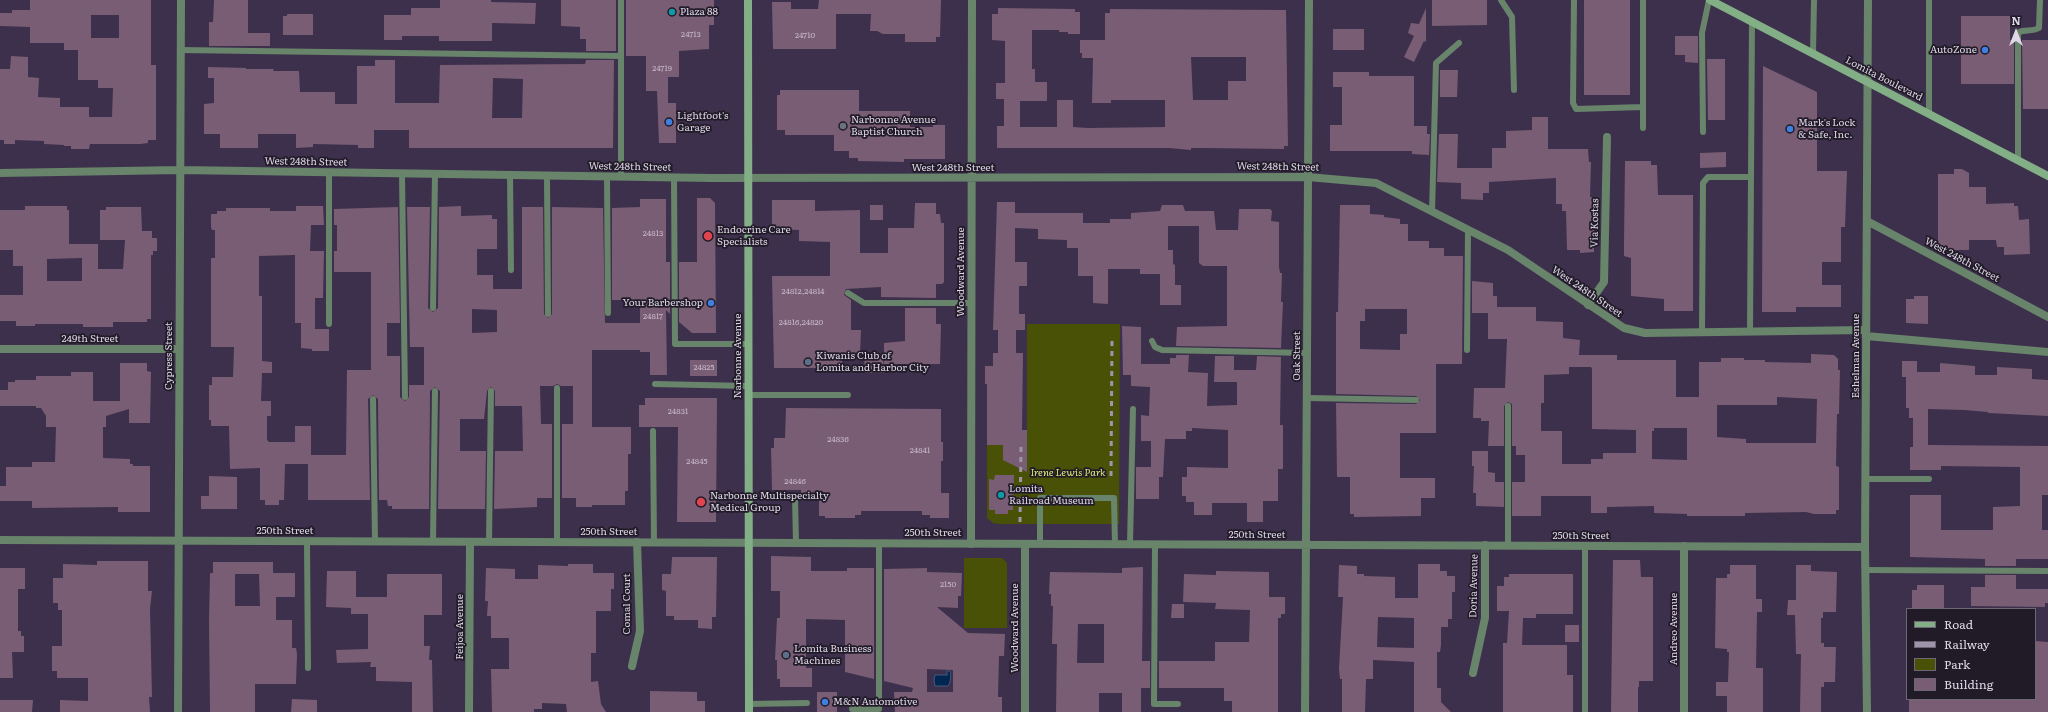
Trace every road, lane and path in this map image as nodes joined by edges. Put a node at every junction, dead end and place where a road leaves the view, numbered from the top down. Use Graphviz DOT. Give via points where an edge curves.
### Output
graph roads {
  1 [pos="181,0"];
  2 [pos="621,0"];
  3 [pos="748,0"];
  4 [pos="972,0"];
  5 [pos="1309,0"];
  6 [pos="1501,0"];
  7 [pos="1574,0"];
  8 [pos="1643,0"];
  9 [pos="1710,0"];
  10 [pos="1814,0"];
  11 [pos="1868,0"];
  12 [pos="1929,0"];
  13 [pos="2040,0"];
  14 [pos="1752,21"];
  15 [pos="1459,43"];
  16 [pos="180,50"];
  17 [pos="1813,53"];
  18 [pos="620,56"];
  19 [pos="1867,83"];
  20 [pos="1514,90"];
  21 [pos="1643,107"];
  22 [pos="1930,114"];
  23 [pos="1643,128"];
  24 [pos="1703,132"];
  25 [pos="1607,137"];
  26 [pos="2018,160"];
  27 [pos="180,170"];
  28 [pos="329,172"];
  29 [pos="0,173"];
  30 [pos="402,174"];
  31 [pos="435,174"];
  32 [pos="510,175"];
  33 [pos="547,176"];
  34 [pos="2048,176"];
  35 [pos="607,177"];
  36 [pos="621,177"];
  37 [pos="1308,177"];
  38 [pos="1751,177"];
  39 [pos="674,178"];
  40 [pos="747,178"];
  41 [pos="971,178"];
  42 [pos="1432,212"];
  43 [pos="1867,221"];
  44 [pos="1468,230"];
  45 [pos="511,270"];
  46 [pos="848,292"];
  47 [pos="971,304"];
  48 [pos="1588,305"];
  49 [pos="433,308"];
  50 [pos="608,313"];
  51 [pos="548,314"];
  52 [pos="2048,316"];
  53 [pos="329,324"];
  54 [pos="1702,332"];
  55 [pos="1750,332"];
  56 [pos="1866,333"];
  57 [pos="1152,341"];
  58 [pos="748,344"];
  59 [pos="0,348"];
  60 [pos="179,350"];
  61 [pos="1467,350"];
  62 [pos="2048,352"];
  63 [pos="1307,353"];
  64 [pos="655,384"];
  65 [pos="748,386"];
  66 [pos="557,388"];
  67 [pos="435,390"];
  68 [pos="491,391"];
  69 [pos="748,395"];
  70 [pos="848,395"];
  71 [pos="405,396"];
  72 [pos="1307,398"];
  73 [pos="373,399"];
  74 [pos="1416,400"];
  75 [pos="1508,406"];
  76 [pos="1133,409"];
  77 [pos="653,431"];
  78 [pos="1865,479"];
  79 [pos="1929,479"];
  80 [pos="795,497"];
  81 [pos="0,540"];
  82 [pos="179,541"];
  83 [pos="307,541"];
  84 [pos="375,542"];
  85 [pos="433,542"];
  86 [pos="470,542"];
  87 [pos="489,542"];
  88 [pos="557,542"];
  89 [pos="637,542"];
  90 [pos="654,542"];
  91 [pos="749,543"];
  92 [pos="796,543"];
  93 [pos="879,543"];
  94 [pos="971,544"];
  95 [pos="1025,544"];
  96 [pos="1040,544"];
  97 [pos="1115,544"];
  98 [pos="1130,544"];
  99 [pos="1155,544"];
  100 [pos="1306,545"];
  101 [pos="1485,546"];
  102 [pos="1508,546"];
  103 [pos="1585,546"];
  104 [pos="1684,546"];
  105 [pos="1865,547"];
  106 [pos="1865,570"];
  107 [pos="2048,571"];
  108 [pos="632,666"];
  109 [pos="308,668"];
  110 [pos="1473,673"];
  111 [pos="807,703"];
  112 [pos="1178,704"];
  113 [pos="749,708"];
  114 [pos="852,709"];
  115 [pos="178,712"];
  116 [pos="469,712"];
  117 [pos="1025,712"];
  118 [pos="1306,712"];
  119 [pos="1585,712"];
  120 [pos="1684,712"];
  121 [pos="1866,712"];
  1 -- 16 [label="street, Cypress Street"];
  2 -- 18 [label="lane"];
  3 -- 40 [label="main road, Narbonne Avenue"];
  4 -- 41 [label="street, Woodward Avenue"];
  5 -- 37 [label="street, Oak Street"];
  6 -- 20 [label="lane" via="1512,17"];
  7 -- 21 [label="lane" via="1572,103 1576,109"];
  8 -- 21 [label="lane"];
  9 -- 14 [label="main road, Lomita Boulevard"];
  9 -- 24 [label="lane" via="1702,33"];
  10 -- 17 [label="lane"];
  11 -- 19 [label="street, Eshelman Avenue"];
  12 -- 22 [label="lane"];
  13 -- 26 [label="lane" via="2039,28 2022,30 2018,35"];
  14 -- 17 [label="main road, Lomita Boulevard"];
  14 -- 38 [label="lane"];
  15 -- 42 [label="lane" via="1436,63"];
  16 -- 18 [label="lane"];
  16 -- 27 [label="street, Cypress Street"];
  17 -- 19 [label="main road, Lomita Boulevard"];
  18 -- 36 [label="lane"];
  19 -- 22 [label="main road, Lomita Boulevard"];
  19 -- 43 [label="street, Eshelman Avenue"];
  21 -- 23 [label="lane"];
  22 -- 26 [label="main road, Lomita Boulevard"];
  25 -- 48 [label="street, Via Kostas" via="1604,282"];
  26 -- 34 [label="main road, Lomita Boulevard"];
  27 -- 28 [label="street, West 248th Street"];
  27 -- 29 [label="street, West 248th Street"];
  27 -- 60 [label="street, Cypress Street"];
  28 -- 30 [label="street, West 248th Street"];
  28 -- 53 [label="lane"];
  30 -- 31 [label="street, West 248th Street"];
  30 -- 71 [label="lane"];
  31 -- 32 [label="street, West 248th Street"];
  31 -- 49 [label="lane"];
  32 -- 33 [label="street, West 248th Street"];
  32 -- 45 [label="lane"];
  33 -- 35 [label="street, West 248th Street"];
  33 -- 51 [label="lane"];
  35 -- 36 [label="street, West 248th Street"];
  35 -- 50 [label="lane"];
  36 -- 39 [label="street, West 248th Street"];
  37 -- 41 [label="street, West 248th Street"];
  37 -- 42 [label="street, West 248th Street" via="1376,183"];
  37 -- 63 [label="street, Oak Street"];
  38 -- 54 [label="lane" via="1708,177 1703,183"];
  38 -- 55 [label="lane"];
  39 -- 40 [label="street, West 248th Street"];
  39 -- 58 [label="lane" via="675,344"];
  40 -- 41 [label="street, West 248th Street"];
  40 -- 58 [label="main road, Narbonne Avenue"];
  41 -- 47 [label="street, Woodward Avenue"];
  42 -- 44 [label="street, West 248th Street"];
  43 -- 52 [label="street, West 248th Street"];
  43 -- 56 [label="street, Eshelman Avenue"];
  44 -- 48 [label="street, West 248th Street" via="1508,250"];
  44 -- 61 [label="lane"];
  46 -- 47 [label="lane" via="864,303"];
  47 -- 94 [label="street, Woodward Avenue"];
  48 -- 54 [label="street, West 248th Street" via="1624,328 1645,333"];
  54 -- 55 [label="street, West 248th Street"];
  55 -- 56 [label="street, West 248th Street"];
  56 -- 62 [label="street, West 248th Street"];
  56 -- 78 [label="street, Eshelman Avenue"];
  57 -- 63 [label="lane" via="1155,347 1162,350"];
  58 -- 65 [label="main road, Narbonne Avenue"];
  59 -- 60 [label="street, 249th Street"];
  60 -- 82 [label="street, Cypress Street"];
  63 -- 72 [label="street, Oak Street"];
  64 -- 65 [label="lane"];
  65 -- 69 [label="main road, Narbonne Avenue"];
  66 -- 88 [label="lane"];
  67 -- 85 [label="lane"];
  68 -- 87 [label="lane"];
  69 -- 70 [label="lane"];
  69 -- 91 [label="main road, Narbonne Avenue"];
  72 -- 74 [label="lane"];
  72 -- 100 [label="street, Oak Street"];
  73 -- 84 [label="lane"];
  75 -- 102 [label="lane"];
  76 -- 98 [label="lane"];
  77 -- 90 [label="lane"];
  78 -- 79 [label="lane"];
  78 -- 105 [label="street, Eshelman Avenue"];
  80 -- 92 [label="lane"];
  81 -- 82 [label="street, 250th Street"];
  82 -- 83 [label="street, 250th Street"];
  82 -- 115 [label="street, Cypress Street"];
  83 -- 84 [label="street, 250th Street"];
  83 -- 109 [label="lane"];
  84 -- 85 [label="street, 250th Street"];
  85 -- 86 [label="street, 250th Street"];
  86 -- 87 [label="street, 250th Street"];
  86 -- 116 [label="street, Feijoa Avenue"];
  87 -- 88 [label="street, 250th Street"];
  88 -- 89 [label="street, 250th Street"];
  89 -- 90 [label="street, 250th Street"];
  89 -- 108 [label="street, Comal Court" via="640,630"];
  90 -- 91 [label="street, 250th Street"];
  91 -- 92 [label="street, 250th Street"];
  91 -- 113 [label="main road, Narbonne Avenue"];
  92 -- 93 [label="street, 250th Street"];
  93 -- 94 [label="street, 250th Street"];
  93 -- 114 [label="lane" via="879,709"];
  94 -- 95 [label="street, 250th Street"];
  95 -- 96 [label="street, 250th Street"];
  95 -- 117 [label="street, Woodward Avenue"];
  96 -- 97 [label="street, 250th Street"];
  96 -- 97 [label="lane" via="1040,498 1114,498"];
  97 -- 98 [label="street, 250th Street"];
  98 -- 99 [label="street, 250th Street"];
  99 -- 100 [label="street, 250th Street"];
  99 -- 112 [label="lane" via="1154,704"];
  100 -- 101 [label="street, 250th Street"];
  100 -- 118 [label="street, Oak Street"];
  101 -- 102 [label="street, 250th Street"];
  101 -- 110 [label="street, Doria Avenue" via="1485,618"];
  102 -- 103 [label="street, 250th Street"];
  103 -- 104 [label="street, 250th Street"];
  103 -- 119 [label="lane"];
  104 -- 105 [label="street, 250th Street"];
  104 -- 120 [label="street, Andreo Avenue"];
  105 -- 106 [label="street, Eshelman Avenue"];
  106 -- 107 [label="lane"];
  106 -- 121 [label="street, Eshelman Avenue"];
  111 -- 113 [label="lane"];
}
